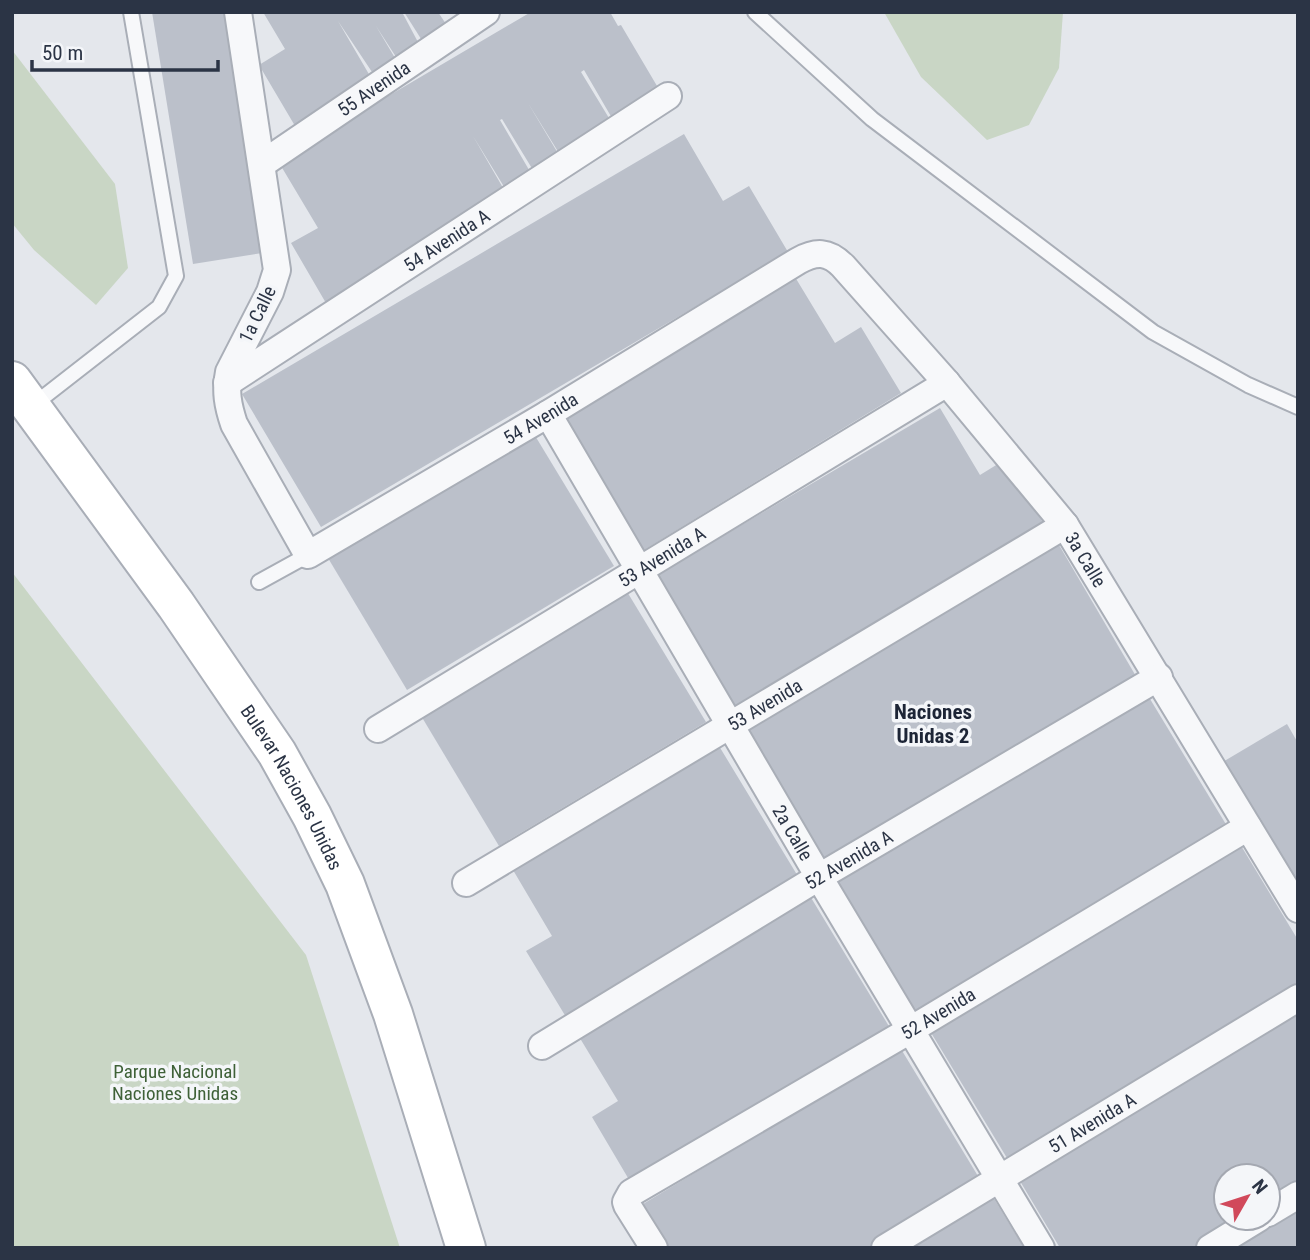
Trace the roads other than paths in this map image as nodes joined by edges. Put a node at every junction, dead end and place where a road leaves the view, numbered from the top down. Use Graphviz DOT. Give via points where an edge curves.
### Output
graph roads {
  1 [pos="131,12"];
  2 [pos="238,12"];
  3 [pos="486,12"];
  4 [pos="755,12"];
  5 [pos="668,96"];
  6 [pos="262,164"];
  7 [pos="822,253"];
  8 [pos="227,383"];
  9 [pos="947,383"];
  10 [pos="22,394"];
  11 [pos="1298,407"];
  12 [pos="548,414"];
  13 [pos="1065,525"];
  14 [pos="308,555"];
  15 [pos="638,569"];
  16 [pos="259,582"];
  17 [pos="1159,677"];
  18 [pos="729,724"];
  19 [pos="378,729"];
  20 [pos="1248,827"];
  21 [pos="819,877"];
  22 [pos="466,883"];
  23 [pos="1298,909"];
  24 [pos="1298,998"];
  25 [pos="912,1029"];
  26 [pos="541,1046"];
  27 [pos="1002,1179"];
  28 [pos="1298,1195"];
  29 [pos="1282,1205"];
  30 [pos="1236,1232"];
  31 [pos="466,1248"];
  32 [pos="654,1248"];
  33 [pos="885,1248"];
  34 [pos="1041,1248"];
  35 [pos="1210,1248"];
  1 -- 10 [label="lane" via="176,276 159,307"];
  2 -- 6 [label="street, 1a Calle"];
  3 -- 6 [label="street, 55 Avenida"];
  4 -- 11 [label="lane" via="872,119 1153,332"];
  5 -- 8 [label="street, 54 Avenida A"];
  6 -- 8 [label="street, 1a Calle" via="277,270"];
  7 -- 9 [label="street, 3a Calle" via="844,266"];
  7 -- 12 [label="street, 54 Avenida" via="798,261"];
  8 -- 14 [label="street, 1a Calle" via="234,424"];
  9 -- 13 [label="street, 3a Calle"];
  9 -- 15 [label="street, 53 Avenida A"];
  10 -- 31 [label="main road, Bulevar Naciones Unidas" via="176,604 276,753 312,816 345,884 393,1014"];
  12 -- 14 [label="street, 54 Avenida"];
  12 -- 15 [label="street, 2a Calle"];
  13 -- 17 [label="street, 3a Calle"];
  13 -- 18 [label="street, 53 Avenida"];
  14 -- 16 [label="lane, 54 Avenida"];
  15 -- 18 [label="street, 2a Calle"];
  15 -- 19 [label="street, 53 Avenida A"];
  17 -- 20 [label="street, 3a Calle"];
  17 -- 21 [label="street, 52 Avenida A"];
  18 -- 21 [label="street, 2a Calle"];
  18 -- 22 [label="street, 53 Avenida"];
  20 -- 23 [label="street, 3a Calle"];
  20 -- 25 [label="street, 52 Avenida"];
  21 -- 25 [label="street, 2a Calle"];
  21 -- 26 [label="street, 52 Avenida A"];
  24 -- 27 [label="street, 51 Avenida A"];
  25 -- 27 [label="street, 2a Calle"];
  25 -- 32 [label="street, 52 Avenida" via="635,1190 627,1205"];
  27 -- 33 [label="street, 51 Avenida A"];
  27 -- 34 [label="street, 2a Calle"];
  28 -- 29 [label="street"];
  30 -- 35 [label="street"];
}
